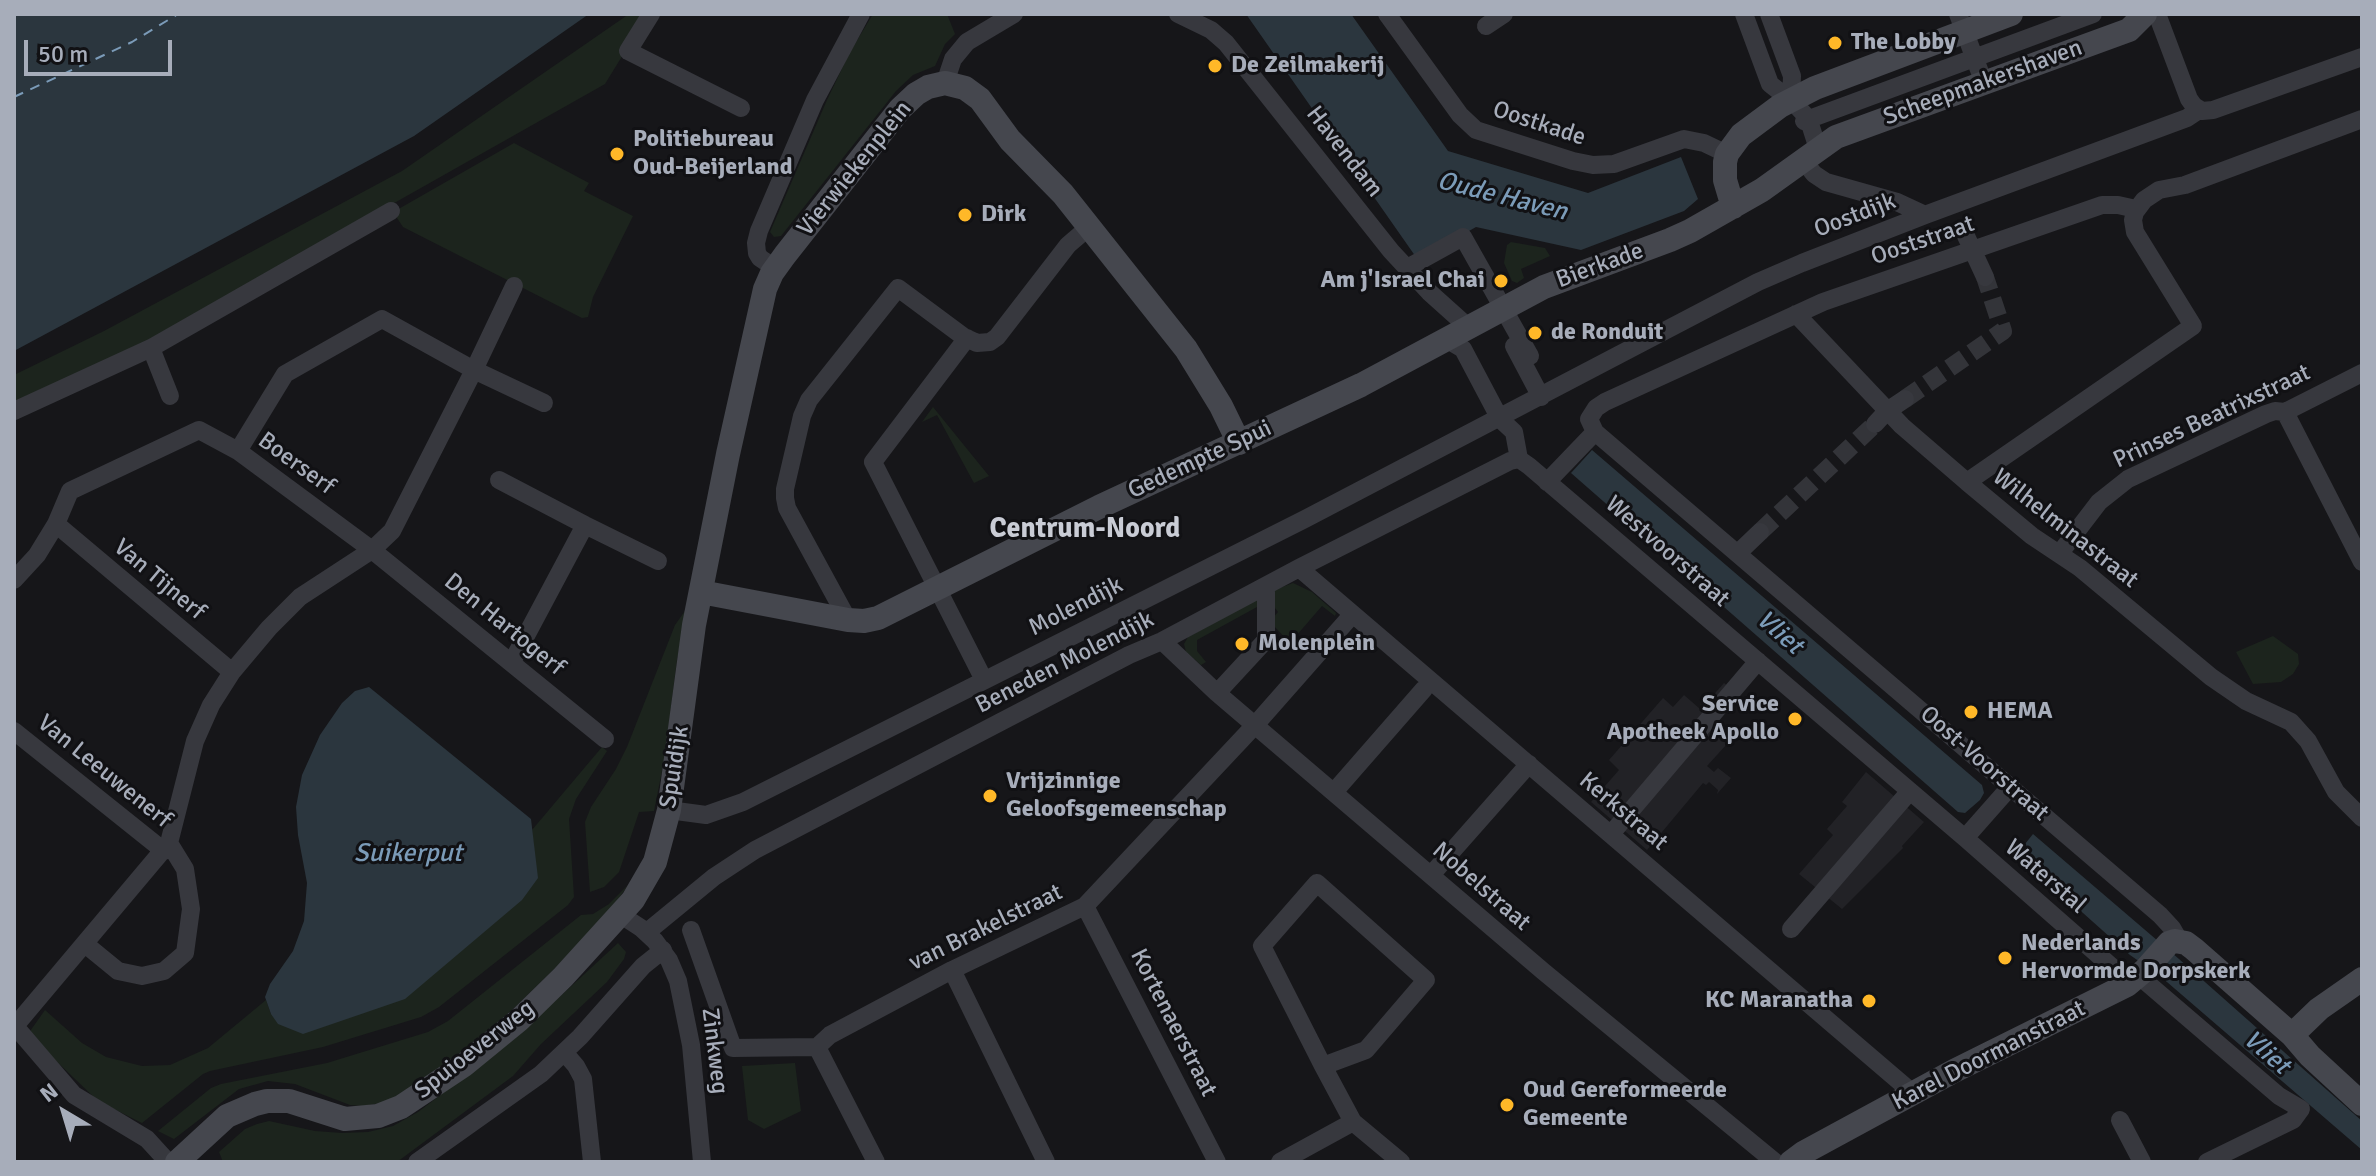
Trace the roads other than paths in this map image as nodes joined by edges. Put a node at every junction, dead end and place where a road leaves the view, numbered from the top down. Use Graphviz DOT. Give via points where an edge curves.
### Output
graph roads {
  1 [pos="651,14"];
  2 [pos="861,14"];
  3 [pos="1014,14"];
  4 [pos="1387,14"];
  5 [pos="1504,14"];
  6 [pos="1744,14"];
  7 [pos="1769,14"];
  8 [pos="2011,14"];
  9 [pos="2093,14"];
  10 [pos="2145,14"];
  11 [pos="2157,14"];
  12 [pos="1189,16"];
  13 [pos="1961,23"];
  14 [pos="1486,26"];
  15 [pos="2362,57"];
  16 [pos="1975,58"];
  17 [pos="945,83"];
  18 [pos="1984,83"];
  19 [pos="1791,100"];
  20 [pos="741,108"];
  21 [pos="2199,110"];
  22 [pos="2362,119"];
  23 [pos="1806,121"];
  24 [pos="1727,154"];
  25 [pos="1810,155"];
  26 [pos="1733,207"];
  27 [pos="2136,209"];
  28 [pos="391,211"];
  29 [pos="1925,215"];
  30 [pos="1089,227"];
  31 [pos="795,243"];
  32 [pos="1969,243"];
  33 [pos="775,268"];
  34 [pos="1407,268"];
  35 [pos="1985,277"];
  36 [pos="514,286"];
  37 [pos="1796,314"];
  38 [pos="1507,324"];
  39 [pos="1468,327"];
  40 [pos="967,338"];
  41 [pos="1446,339"];
  42 [pos="151,348"];
  43 [pos="1529,363"];
  44 [pos="474,370"];
  45 [pos="1588,372"];
  46 [pos="2362,373"];
  47 [pos="170,396"];
  48 [pos="1541,397"];
  49 [pos="1905,399"];
  50 [pos="1605,402"];
  51 [pos="544,403"];
  52 [pos="14,411"];
  53 [pos="2285,412"];
  54 [pos="1881,418"];
  55 [pos="1495,426"];
  56 [pos="1595,432"];
  57 [pos="1239,443"];
  58 [pos="238,451"];
  59 [pos="1519,459"];
  60 [pos="499,480"];
  61 [pos="1547,482"];
  62 [pos="1967,482"];
  63 [pos="56,524"];
  64 [pos="585,525"];
  65 [pos="1760,532"];
  66 [pos="372,550"];
  67 [pos="1738,553"];
  68 [pos="2060,553"];
  69 [pos="658,561"];
  70 [pos="2362,562"];
  71 [pos="1299,568"];
  72 [pos="14,580"];
  73 [pos="937,587"];
  74 [pos="1264,588"];
  75 [pos="701,592"];
  76 [pos="1352,615"];
  77 [pos="848,620"];
  78 [pos="1162,641"];
  79 [pos="1758,661"];
  80 [pos="512,662"];
  81 [pos="232,672"];
  82 [pos="984,680"];
  83 [pos="1424,689"];
  84 [pos="1217,693"];
  85 [pos="1256,724"];
  86 [pos="14,731"];
  87 [pos="605,739"];
  88 [pos="1529,764"];
  89 [pos="2010,787"];
  90 [pos="1910,791"];
  91 [pos="1334,792"];
  92 [pos="679,812"];
  93 [pos="2362,818"];
  94 [pos="1611,834"];
  95 [pos="1965,838"];
  96 [pos="166,847"];
  97 [pos="1431,875"];
  98 [pos="1085,906"];
  99 [pos="621,915"];
  100 [pos="1791,929"];
  101 [pos="691,930"];
  102 [pos="647,932"];
  103 [pos="2173,943"];
  104 [pos="85,944"];
  105 [pos="663,950"];
  106 [pos="952,970"];
  107 [pos="2136,978"];
  108 [pos="2362,979"];
  109 [pos="14,1025"];
  110 [pos="2292,1035"];
  111 [pos="817,1047"];
  112 [pos="564,1052"];
  113 [pos="1323,1066"];
  114 [pos="1914,1094"];
  115 [pos="2362,1104"];
  116 [pos="2120,1120"];
  117 [pos="1353,1122"];
  118 [pos="168,1162"];
  119 [pos="177,1162"];
  120 [pos="417,1162"];
  121 [pos="592,1162"];
  122 [pos="702,1162"];
  123 [pos="876,1162"];
  124 [pos="1046,1162"];
  125 [pos="1217,1162"];
  126 [pos="1280,1162"];
  127 [pos="1401,1162"];
  128 [pos="1775,1162"];
  129 [pos="1791,1162"];
  130 [pos="2142,1162"];
  131 [pos="2207,1162"];
  1 -- 20 [label="street" via="628,51"];
  2 -- 33 [label="street" via="815,100 759,231 757,253"];
  3 -- 17 [label="street" via="967,42 955,55"];
  4 -- 24 [label="street, Oostkade" via="1476,130 1593,165 1614,164 1684,139"];
  5 -- 14 [label="street"];
  6 -- 19 [label="street" via="1770,84"];
  7 -- 19 [label="street" via="1792,76"];
  8 -- 13 [label="street"];
  9 -- 16 [label="street, Scheepmakershaven"];
  10 -- 18 [label="street, Scheepmakershaven" via="2129,30"];
  11 -- 21 [label="street" via="2190,102"];
  12 -- 34 [label="street, Havendam" via="1226,43"];
  13 -- 16 [label="street"];
  13 -- 19 [label="street"];
  15 -- 21 [label="street, Oostdijk" via="2213,110"];
  16 -- 18 [label="street"];
  16 -- 23 [label="street, Scheepmakershaven"];
  17 -- 30 [label="street" via="980,99"];
  17 -- 31 [label="street, Vierwiekenplein" via="922,90 905,104"];
  18 -- 25 [label="street, Scheepmakershaven" via="1836,137"];
  19 -- 23 [label="street"];
  19 -- 24 [label="street" via="1741,135"];
  21 -- 29 [label="street, Oostdijk" via="1955,210"];
  22 -- 27 [label="street" via="2159,190"];
  23 -- 25 [label="street"];
  24 -- 26 [label="street" via="1725,180"];
  25 -- 26 [label="street, Bierkade"];
  25 -- 29 [label="street" via="1810,170 1826,182"];
  26 -- 38 [label="street, Bierkade" via="1670,240 1567,277"];
  27 -- 32 [label="street, Ooststraat" via="2102,205"];
  27 -- 62 [label="street, Wilhelminastraat" via="2137,237 2193,326"];
  28 -- 42 [label="street"];
  29 -- 45 [label="street, Oostdijk" via="1758,282"];
  30 -- 40 [label="street" via="1068,245 995,339 979,343"];
  30 -- 57 [label="street" via="1186,349"];
  31 -- 33 [label="street, Spuidijk"];
  32 -- 35 [label="street"];
  32 -- 37 [label="street, Ooststraat"];
  33 -- 75 [label="street, Spuidijk" via="759,308"];
  34 -- 38 [label="street" via="1463,237"];
  34 -- 39 [label="street, Havendam"];
  36 -- 44 [label="street"];
  37 -- 50 [label="street, Ooststraat"];
  37 -- 54 [label="street" via="1843,364"];
  38 -- 39 [label="street, Bierkade"];
  38 -- 43 [label="street"];
  38 -- 43 [label="street"];
  39 -- 41 [label="street, Gedempte Spui"];
  40 -- 73 [label="street" via="873,462"];
  40 -- 77 [label="street" via="898,288 804,410 786,503"];
  41 -- 55 [label="street" via="1463,349"];
  41 -- 57 [label="street, Gedempte Spui"];
  42 -- 47 [label="street"];
  42 -- 52 [label="street"];
  43 -- 48 [label="street"];
  44 -- 51 [label="street"];
  44 -- 58 [label="street" via="382,319 285,374"];
  44 -- 66 [label="street" via="392,531"];
  45 -- 48 [label="street, Oostdijk"];
  45 -- 50 [label="street"];
  46 -- 53 [label="street, Prinses Beatrixstraat"];
  48 -- 55 [label="street, Oostdijk"];
  49 -- 54 [label="street"];
  50 -- 56 [label="street" via="1589,419"];
  53 -- 68 [label="street, Prinses Beatrixstraat" via="2266,414 2121,483 2099,502"];
  53 -- 70 [label="street"];
  54 -- 62 [label="street" via="1910,433"];
  55 -- 59 [label="street" via="1514,432"];
  55 -- 82 [label="street, Molendijk" via="1302,512 1280,538"];
  56 -- 61 [label="street"];
  56 -- 67 [label="street, Oost-Voorstraat"];
  57 -- 73 [label="street, Gedempte Spui"];
  58 -- 63 [label="street, Boerserf" via="199,430 70,491"];
  58 -- 66 [label="street, Boerserf"];
  59 -- 61 [label="street, Westvoorstraat"];
  59 -- 71 [label="street, Beneden Molendijk"];
  60 -- 64 [label="street"];
  61 -- 79 [label="street, Westvoorstraat"];
  62 -- 68 [label="street, Wilhelminastraat"];
  63 -- 72 [label="street"];
  63 -- 81 [label="street, Van Tijnerf"];
  64 -- 69 [label="street"];
  64 -- 80 [label="street"];
  65 -- 67 [label="street"];
  66 -- 80 [label="street, Den Hartogerf"];
  66 -- 81 [label="street" via="300,597"];
  67 -- 89 [label="street, Oost-Voorstraat"];
  68 -- 93 [label="street, Wilhelminastraat" via="2211,677 2298,728 2336,792"];
  71 -- 74 [label="street, Beneden Molendijk"];
  71 -- 76 [label="street, Kerkstraat"];
  73 -- 77 [label="street, Gedempte Spui" via="878,618"];
  73 -- 82 [label="street"];
  74 -- 78 [label="street, Beneden Molendijk"];
  74 -- 84 [label="street" via="1266,640"];
  75 -- 77 [label="street, Gedempte Spui"];
  75 -- 92 [label="street, Spuidijk"];
  76 -- 85 [label="street, van Brakelstraat"];
  76 -- 88 [label="street, Kerkstraat"];
  78 -- 84 [label="street, Nobelstraat"];
  78 -- 102 [label="street, Beneden Molendijk" via="755,850"];
  79 -- 90 [label="street, Westvoorstraat"];
  79 -- 94 [label="street"];
  80 -- 87 [label="street, Den Hartogerf"];
  81 -- 96 [label="street" via="195,741"];
  82 -- 92 [label="street, Molendijk" via="743,802 706,815"];
  83 -- 91 [label="street"];
  84 -- 85 [label="street, Nobelstraat"];
  85 -- 91 [label="street, Nobelstraat"];
  85 -- 98 [label="street, van Brakelstraat"];
  86 -- 96 [label="street, Van Leeuwenerf"];
  88 -- 94 [label="street, Kerkstraat"];
  88 -- 97 [label="street"];
  89 -- 95 [label="street"];
  89 -- 103 [label="street, Oost-Voorstraat" via="2160,915 2172,928"];
  90 -- 95 [label="street, Westvoorstraat"];
  90 -- 100 [label="street"];
  91 -- 97 [label="street, Nobelstraat"];
  92 -- 99 [label="street, Spuidijk" via="639,892"];
  94 -- 114 [label="street, Kerkstraat"];
  95 -- 107 [label="street, Waterstal" via="2112,967"];
  96 -- 104 [label="street"];
  96 -- 104 [label="street" via="185,869 191,909 185,953 164,971 142,976 118,971"];
  97 -- 128 [label="street, Nobelstraat"];
  98 -- 106 [label="street, van Brakelstraat"];
  98 -- 125 [label="street, Kortenaerstraat"];
  99 -- 102 [label="street"];
  99 -- 119 [label="street, Spuioeverweg" via="519,1020 401,1107 345,1119 289,1101 267,1101 227,1116"];
  101 -- 111 [label="street" via="733,1048"];
  102 -- 105 [label="street"];
  103 -- 107 [label="street, Karel Doormanstraat"];
  103 -- 110 [label="street, Oost-Voorstraat" via="2194,949"];
  104 -- 109 [label="street"];
  105 -- 112 [label="street"];
  105 -- 122 [label="street, Zinkweg" via="684,1002"];
  106 -- 111 [label="street, van Brakelstraat"];
  106 -- 124 [label="street"];
  107 -- 114 [label="street, Karel Doormanstraat"];
  107 -- 131 [label="street, Waterstal" via="2301,1111 2293,1120"];
  108 -- 110 [label="street"];
  109 -- 118 [label="street" via="74,1095 147,1139"];
  110 -- 115 [label="street, Oost-Voorstraat"];
  111 -- 123 [label="street"];
  112 -- 120 [label="street"];
  112 -- 121 [label="street" via="583,1079"];
  113 -- 113 [label="street" via="1366,1050 1426,980 1317,883 1262,946"];
  113 -- 117 [label="street"];
  114 -- 129 [label="street, Karel Doormanstraat"];
  116 -- 130 [label="street"];
  117 -- 126 [label="street"];
  117 -- 127 [label="street"];
}
